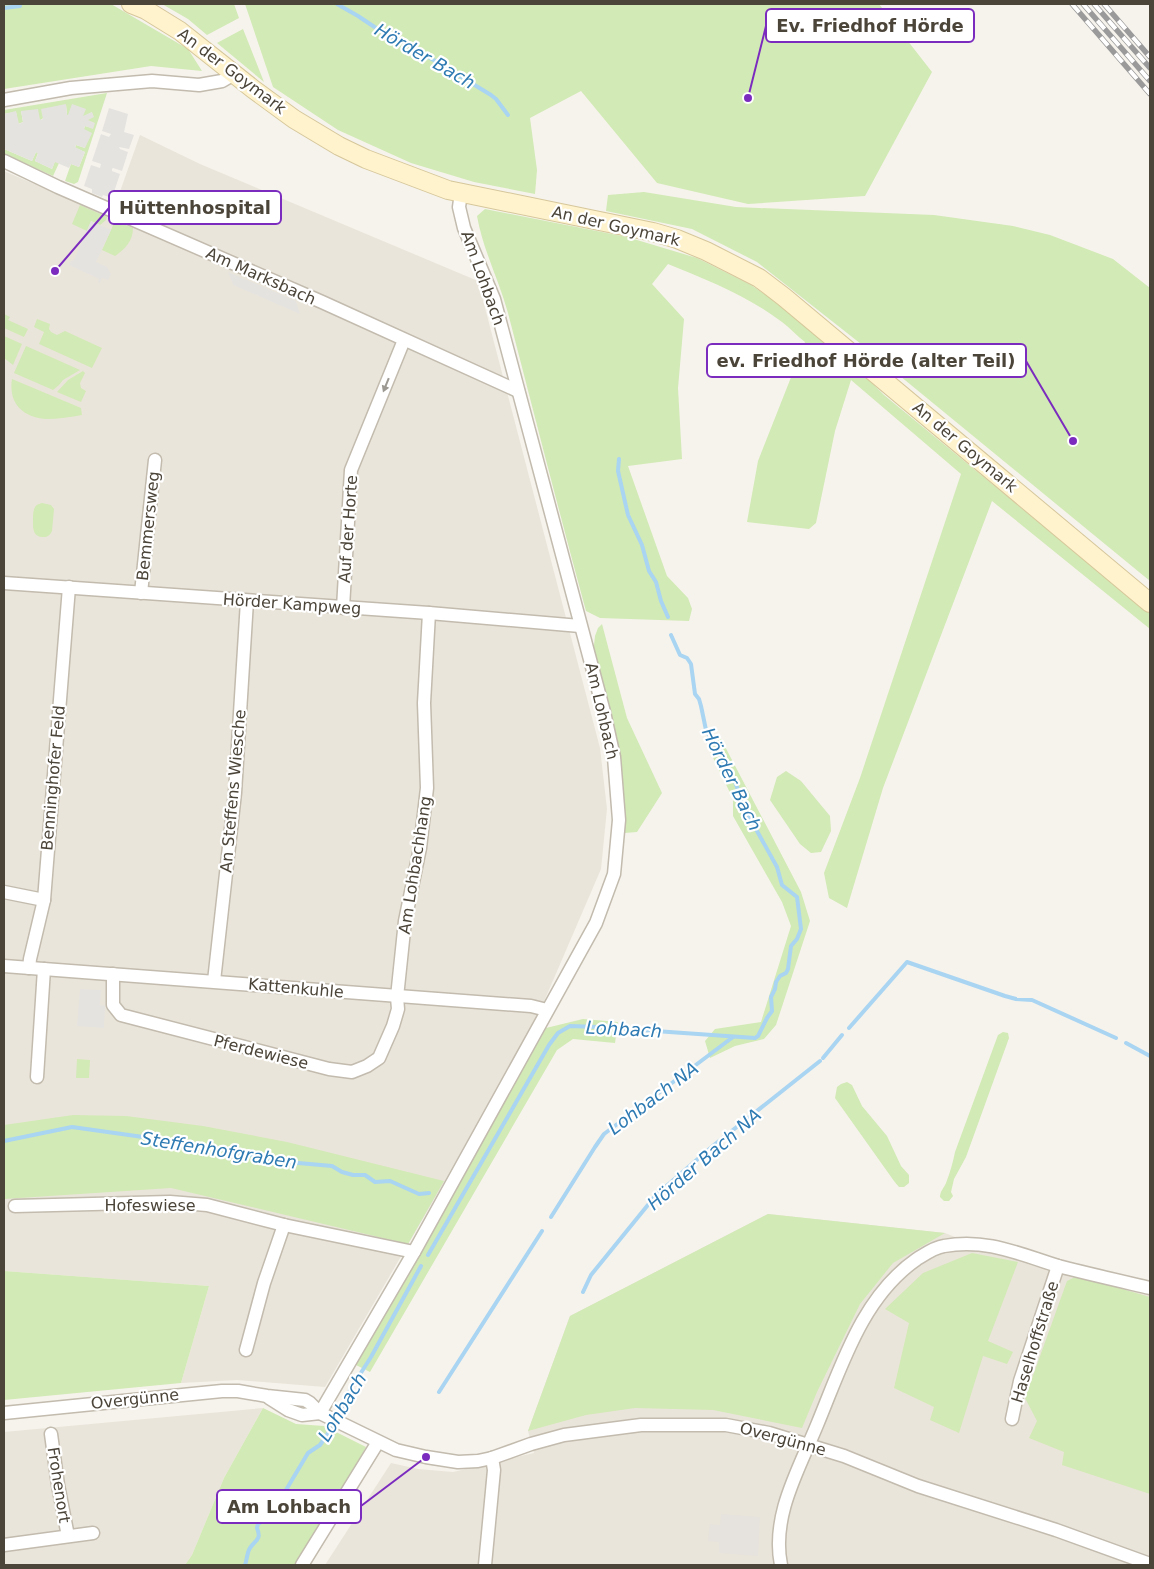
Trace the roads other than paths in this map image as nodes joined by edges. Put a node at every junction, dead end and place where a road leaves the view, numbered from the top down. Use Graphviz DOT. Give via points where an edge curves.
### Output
graph roads {
  1 [pos="131,4"];
  2 [pos="234,74"];
  3 [pos="4,100"];
  4 [pos="4,161"];
  5 [pos="461,193"];
  6 [pos="404,340"];
  7 [pos="518,390"];
  8 [pos="155,460"];
  9 [pos="4,583"];
  10 [pos="69,588"];
  11 [pos="141,593"];
  12 [pos="248,601"];
  13 [pos="1150,603"];
  14 [pos="343,608"];
  15 [pos="429,613"];
  16 [pos="580,626"];
  17 [pos="4,892"];
  18 [pos="44,900"];
  19 [pos="4,966"];
  20 [pos="29,968"];
  21 [pos="44,969"];
  22 [pos="113,974"];
  23 [pos="214,981"];
  24 [pos="397,997"];
  25 [pos="547,1010"];
  26 [pos="37,1077"];
  27 [pos="14,1206"];
  28 [pos="284,1225"];
  29 [pos="414,1252"];
  30 [pos="1058,1266"];
  31 [pos="1150,1288"];
  32 [pos="246,1350"];
  33 [pos="4,1413"];
  34 [pos="325,1416"];
  35 [pos="1012,1419"];
  36 [pos="51,1434"];
  37 [pos="378,1442"];
  38 [pos="809,1445"];
  39 [pos="492,1458"];
  40 [pos="93,1533"];
  41 [pos="68,1536"];
  42 [pos="4,1546"];
  43 [pos="1150,1564"];
  44 [pos="302,1565"];
  45 [pos="485,1565"];
  46 [pos="781,1565"];
  1 -- 2 [label="main road, An der Goymark" via="180,31"];
  2 -- 3 [label="street" via="222,81 199,85 152,81 71,88"];
  2 -- 5 [label="main road, An der Goymark" via="294,119 340,146 400,173"];
  4 -- 6 [label="street, Am Marksbach"];
  5 -- 7 [label="street, Am Lohbach" via="459,207 464,228 494,299"];
  5 -- 13 [label="main road, An der Goymark" via="669,237 706,251 758,278 848,349"];
  6 -- 7 [label="street, Am Marksbach"];
  6 -- 14 [label="street, Auf der Horte, one-way" via="351,470"];
  7 -- 16 [label="street, Am Lohbach"];
  8 -- 11 [label="street, Bemmersweg"];
  9 -- 10 [label="street, Hörder Kampweg"];
  10 -- 11 [label="street, Hörder Kampweg"];
  10 -- 18 [label="street, Benninghofer Feld"];
  11 -- 12 [label="street, Hörder Kampweg"];
  12 -- 14 [label="street, Hörder Kampweg"];
  12 -- 23 [label="street, An Steffens Wiesche" via="236,793"];
  14 -- 15 [label="street, Hörder Kampweg"];
  15 -- 16 [label="street, Hörder Kampweg"];
  15 -- 24 [label="street, Am Lohbachhang" via="424,703 427,788 420,848 405,921"];
  16 -- 25 [label="street, Am Lohbach" via="614,757 619,820 614,874 596,923"];
  17 -- 18 [label="street"];
  18 -- 20 [label="street, Benninghofer Feld"];
  19 -- 20 [label="street, Kattenkuhle"];
  20 -- 21 [label="street, Kattenkuhle"];
  21 -- 22 [label="street, Kattenkuhle"];
  21 -- 26 [label="street"];
  22 -- 23 [label="street, Kattenkuhle"];
  22 -- 24 [label="street, Pferdewiese" via="113,1005 121,1015 329,1069 352,1072 379,1058 393,1026 398,1009"];
  23 -- 24 [label="street, Kattenkuhle"];
  24 -- 25 [label="street, Kattenkuhle" via="531,1006"];
  25 -- 29 [label="street, Am Lohbach"];
  27 -- 28 [label="street, Hofeswiese" via="170,1202 207,1205"];
  28 -- 29 [label="street, Hofeswiese"];
  28 -- 32 [label="street"];
  29 -- 34 [label="street, Am Lohbach"];
  30 -- 31 [label="street, Haselhoffstraße"];
  30 -- 35 [label="street, Haselhoffstraße" via="1020,1381"];
  30 -- 38 [label="street, Haselhoffstraße" via="1006,1249 970,1243 942,1246 904,1268 871,1307 851,1342"];
  33 -- 34 [label="street, Overgünne" via="238,1391 305,1400"];
  34 -- 37 [label="street, Overgünne"];
  36 -- 41 [label="street, Frohenort"];
  37 -- 39 [label="street, Overgünne" via="426,1458 458,1462"];
  37 -- 44 [label="street"];
  38 -- 39 [label="street, Overgünne" via="726,1425 641,1424 564,1435"];
  38 -- 43 [label="street, Overgünne" via="918,1486"];
  38 -- 46 [label="street, Haselhoffstraße" via="788,1494 780,1524"];
  39 -- 45 [label="street" via="494,1470"];
  40 -- 41 [label="street, Frohenort"];
  41 -- 42 [label="street, Frohenort"];
}
